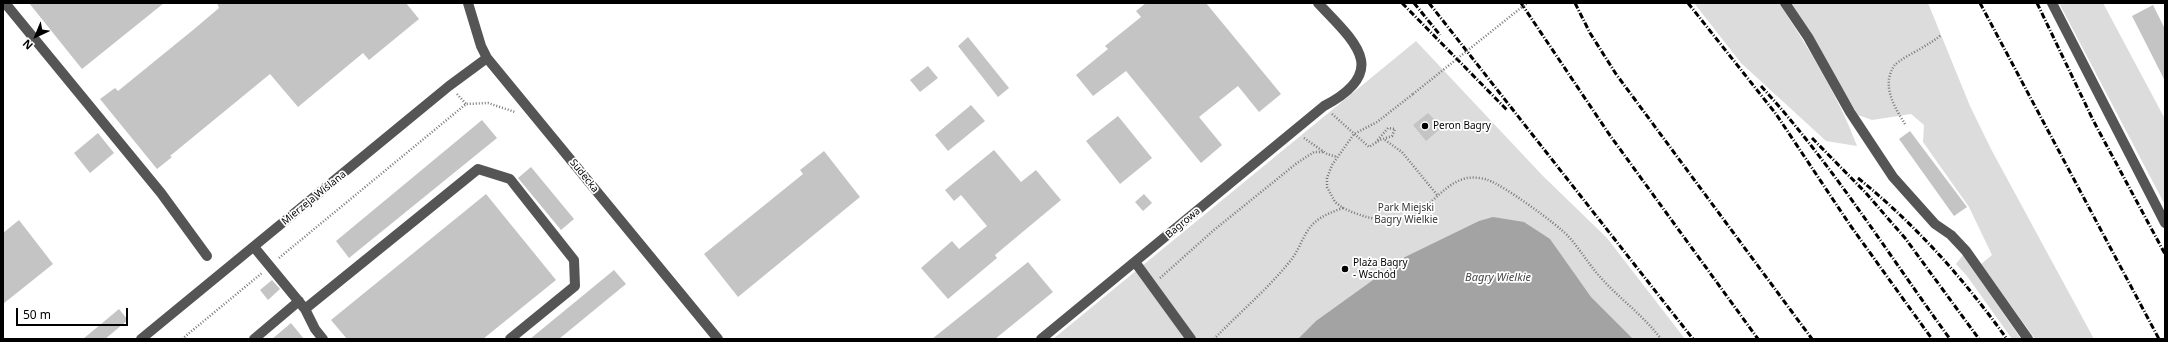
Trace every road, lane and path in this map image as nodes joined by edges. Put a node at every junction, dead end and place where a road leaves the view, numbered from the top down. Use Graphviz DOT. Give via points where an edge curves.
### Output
graph roads {
  1 [pos="5,3"];
  2 [pos="468,3"];
  3 [pos="1318,3"];
  4 [pos="1527,3"];
  5 [pos="1785,3"];
  6 [pos="2052,3"];
  7 [pos="1941,35"];
  8 [pos="487,58"];
  9 [pos="1324,106"];
  10 [pos="517,113"];
  11 [pos="1905,124"];
  12 [pos="1293,132"];
  13 [pos="1354,134"];
  14 [pos="1385,140"];
  15 [pos="1376,142"];
  16 [pos="1323,152"];
  17 [pos="1337,157"];
  18 [pos="1438,196"];
  19 [pos="1342,208"];
  20 [pos="2165,223"];
  21 [pos="254,247"];
  22 [pos="207,256"];
  23 [pos="1135,262"];
  24 [pos="270,266"];
  25 [pos="1152,285"];
  26 [pos="302,305"];
  27 [pos="141,339"];
  28 [pos="182,339"];
  29 [pos="254,339"];
  30 [pos="323,339"];
  31 [pos="510,339"];
  32 [pos="718,339"];
  33 [pos="1041,339"];
  34 [pos="1191,339"];
  35 [pos="1214,339"];
  36 [pos="1661,339"];
  37 [pos="2028,339"];
  1 -- 22 [label="street" via="161,193"];
  2 -- 8 [label="street, Sudecka"];
  3 -- 9 [label="street, Bagrowa" via="1353,41 1363,60 1363,66 1352,86 1341,97"];
  4 -- 13 [label="path, bridge" via="1377,122"];
  5 -- 37 [label="street" via="1854,118 1893,177 1935,224 1951,235 1966,251"];
  6 -- 20 [label="street"];
  7 -- 11 [label="path" via="1894,66 1889,82 1891,101"];
  8 -- 21 [label="street, Mierzeja Wiślana"];
  8 -- 32 [label="street, Sudecka"];
  9 -- 12 [label="street, Bagrowa"];
  9 -- 13 [label="path"];
  10 -- 24 [label="path" via="488,103 466,104"];
  12 -- 16 [label="path"];
  12 -- 23 [label="street, Bagrowa"];
  13 -- 15 [label="path" via="1369,147"];
  13 -- 17 [label="path"];
  14 -- 15 [label="path"];
  14 -- 15 [label="path" via="1392,136 1395,128 1388,128"];
  14 -- 18 [label="path" via="1402,152"];
  16 -- 17 [label="path"];
  16 -- 25 [label="path" via="1314,152 1297,163 1214,230"];
  17 -- 19 [label="path" via="1328,171 1327,187 1335,202"];
  18 -- 19 [label="path" via="1422,210 1384,221 1367,218"];
  18 -- 36 [label="path" via="1449,186 1463,179 1478,178 1496,184 1567,235 1601,278 1635,309"];
  19 -- 35 [label="path" via="1314,223 1292,260"];
  21 -- 24 [label="street"];
  21 -- 27 [label="street, Mierzeja Wiślana"];
  23 -- 25 [label="street"];
  23 -- 33 [label="street, Bagrowa"];
  24 -- 26 [label="street"];
  24 -- 28 [label="path"];
  25 -- 34 [label="street"];
  26 -- 29 [label="street"];
  26 -- 30 [label="street"];
  26 -- 31 [label="street" via="478,169 510,179 574,260 575,286"];
}
